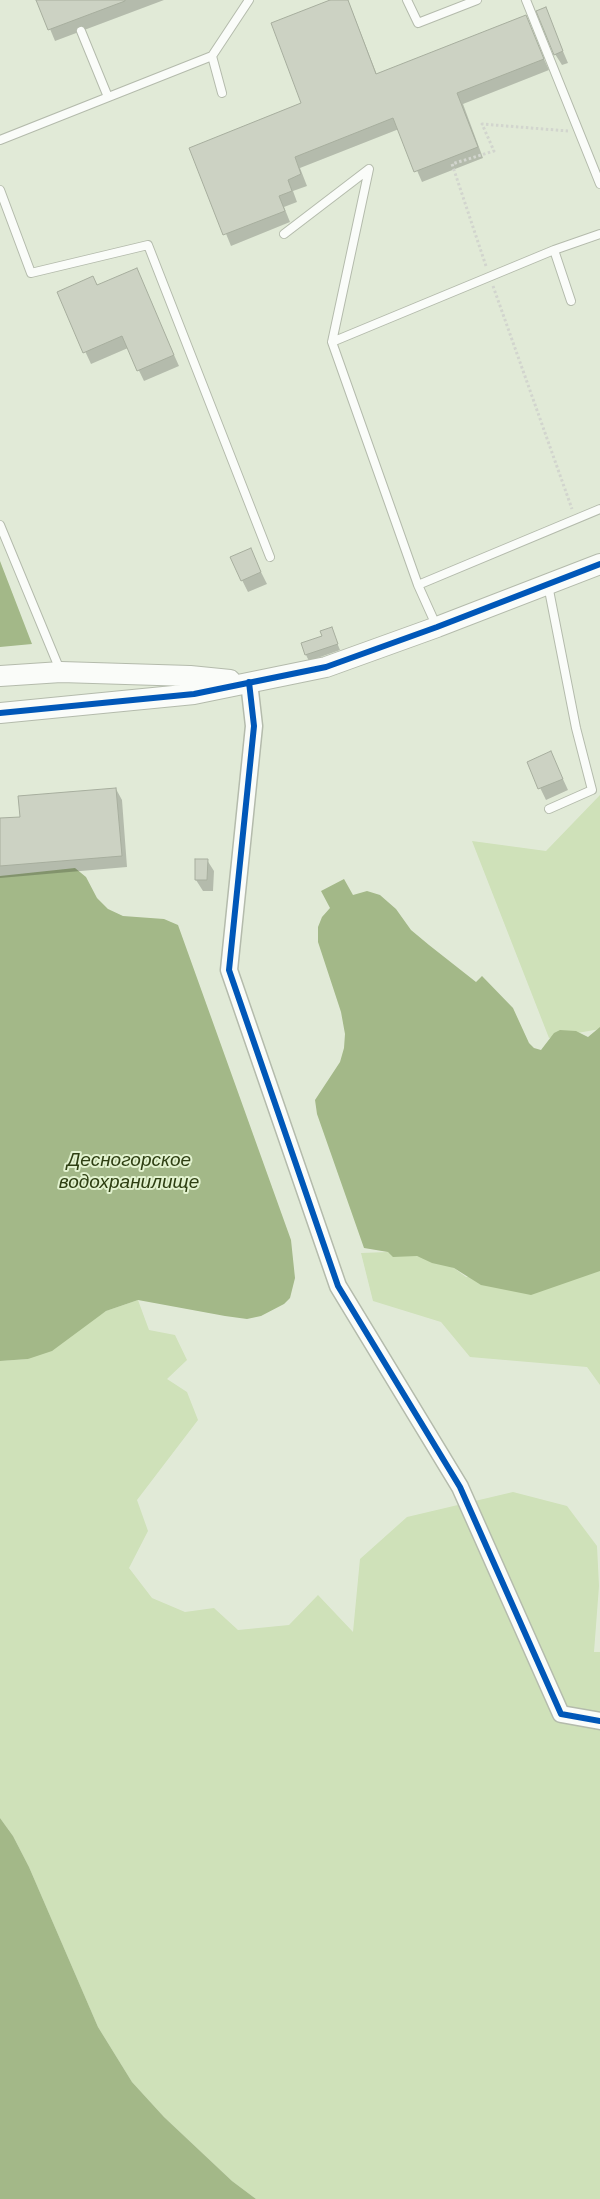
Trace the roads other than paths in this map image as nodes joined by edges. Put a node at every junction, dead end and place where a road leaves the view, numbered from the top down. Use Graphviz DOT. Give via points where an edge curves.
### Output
graph roads {
  1 [pos="249,0"];
  2 [pos="407,0"];
  3 [pos="477,0"];
  4 [pos="526,0"];
  5 [pos="81,32"];
  6 [pos="212,56"];
  7 [pos="222,93"];
  8 [pos="108,97"];
  9 [pos="0,140"];
  10 [pos="600,184"];
  11 [pos="0,190"];
  12 [pos="284,234"];
  13 [pos="600,234"];
  14 [pos="554,250"];
  15 [pos="571,301"];
  16 [pos="332,342"];
  17 [pos="600,509"];
  18 [pos="0,525"];
  19 [pos="270,557"];
  20 [pos="600,564"];
  21 [pos="418,585"];
  22 [pos="548,585"];
  23 [pos="437,627"];
  24 [pos="61,672"];
  25 [pos="0,676"];
  26 [pos="249,682"];
  27 [pos="0,712"];
  28 [pos="549,809"];
  29 [pos="600,1721"];
  1 -- 6 [label="lane"];
  2 -- 3 [label="lane" via="418,23"];
  4 -- 10 [label="lane"];
  5 -- 8 [label="lane"];
  6 -- 7 [label="lane"];
  6 -- 8 [label="lane"];
  8 -- 9 [label="lane"];
  11 -- 19 [label="lane" via="31,273 148,245"];
  12 -- 16 [label="lane" via="369,169"];
  13 -- 14 [label="lane"];
  14 -- 15 [label="lane"];
  14 -- 16 [label="lane"];
  16 -- 21 [label="lane"];
  17 -- 21 [label="lane"];
  18 -- 24 [label="lane"];
  20 -- 22 [label="street"];
  21 -- 23 [label="lane"];
  22 -- 23 [label="street"];
  22 -- 28 [label="lane" via="576,728 592,790"];
  23 -- 26 [label="street" via="326,667"];
  24 -- 25 [label="street"];
  24 -- 26 [label="street" via="190,676"];
  26 -- 27 [label="street" via="194,694"];
  26 -- 29 [label="street" via="254,726 229,970 338,1286 460,1487 561,1714"];
}
